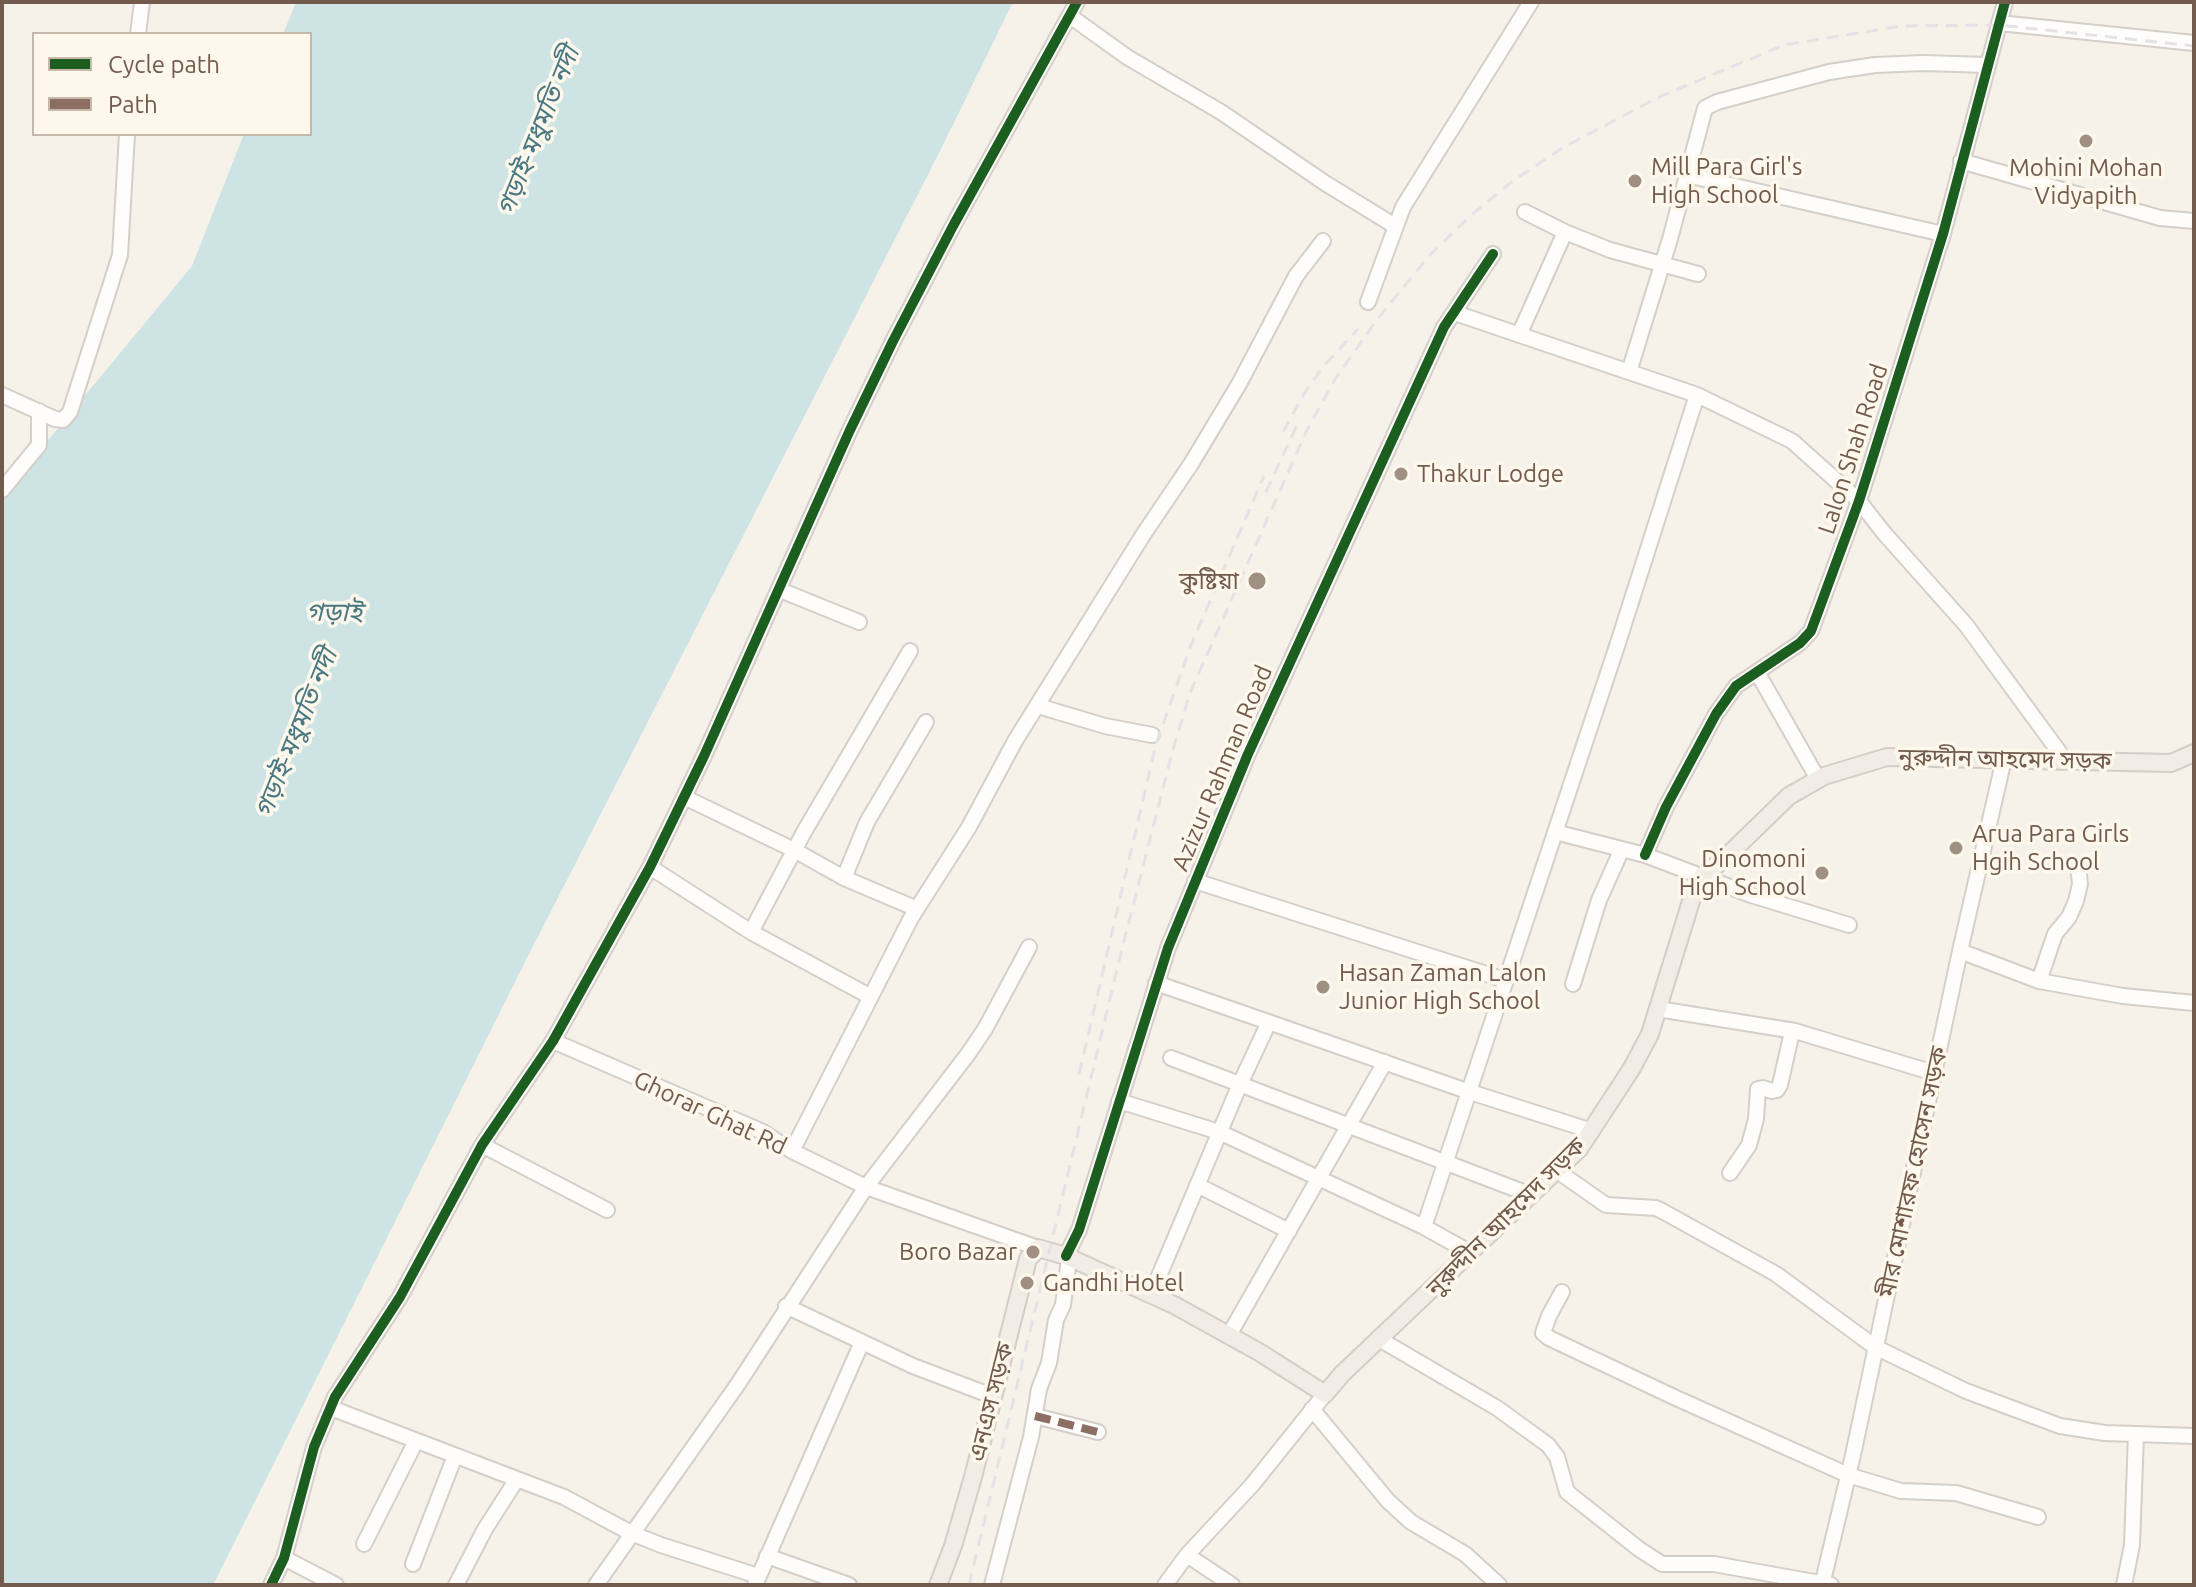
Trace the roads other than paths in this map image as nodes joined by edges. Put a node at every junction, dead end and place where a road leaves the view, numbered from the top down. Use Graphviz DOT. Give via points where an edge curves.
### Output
graph roads {
  1 [pos="142,2"];
  2 [pos="1077,2"];
  3 [pos="1531,2"];
  4 [pos="2005,2"];
  5 [pos="1070,16"];
  6 [pos="1999,23"];
  7 [pos="138,32"];
  8 [pos="2194,43"];
  9 [pos="1988,65"];
  10 [pos="127,136"];
  11 [pos="1961,161"];
  12 [pos="1687,175"];
  13 [pos="1525,212"];
  14 [pos="2194,221"];
  15 [pos="1395,226"];
  16 [pos="1565,232"];
  17 [pos="1943,234"];
  18 [pos="1323,241"];
  19 [pos="1493,254"];
  20 [pos="1661,266"];
  21 [pos="1698,274"];
  22 [pos="1368,302"];
  23 [pos="1455,313"];
  24 [pos="1519,335"];
  25 [pos="1629,372"];
  26 [pos="2,395"];
  27 [pos="1697,395"];
  28 [pos="39,411"];
  29 [pos="2,490"];
  30 [pos="1859,501"];
  31 [pos="780,590"];
  32 [pos="859,622"];
  33 [pos="910,651"];
  34 [pos="1757,672"];
  35 [pos="1038,706"];
  36 [pos="926,722"];
  37 [pos="1152,735"];
  38 [pos="2194,753"];
  39 [pos="2004,759"];
  40 [pos="2065,760"];
  41 [pos="1818,779"];
  42 [pos="684,797"];
  43 [pos="1555,832"];
  44 [pos="1622,849"];
  45 [pos="794,850"];
  46 [pos="1645,855"];
  47 [pos="2078,866"];
  48 [pos="650,867"];
  49 [pos="1702,876"];
  50 [pos="844,878"];
  51 [pos="1195,881"];
  52 [pos="917,909"];
  53 [pos="1849,925"];
  54 [pos="751,932"];
  55 [pos="1029,947"];
  56 [pos="1960,951"];
  57 [pos="1505,980"];
  58 [pos="2039,981"];
  59 [pos="1156,983"];
  60 [pos="1573,984"];
  61 [pos="871,997"];
  62 [pos="2194,1003"];
  63 [pos="1658,1009"];
  64 [pos="1269,1022"];
  65 [pos="1792,1032"];
  66 [pos="553,1041"];
  67 [pos="1171,1058"];
  68 [pos="1385,1062"];
  69 [pos="1934,1073"];
  70 [pos="1240,1084"];
  71 [pos="1467,1091"];
  72 [pos="1119,1101"];
  73 [pos="1349,1126"];
  74 [pos="1592,1131"];
  75 [pos="1219,1132"];
  76 [pos="482,1145"];
  77 [pos="792,1151"];
  78 [pos="1445,1162"];
  79 [pos="1556,1170"];
  80 [pos="1730,1173"];
  81 [pos="1319,1180"];
  82 [pos="1197,1185"];
  83 [pos="866,1187"];
  84 [pos="1531,1195"];
  85 [pos="607,1210"];
  86 [pos="1424,1227"];
  87 [pos="1289,1231"];
  88 [pos="1038,1248"];
  89 [pos="1471,1253"];
  90 [pos="1067,1257"];
  91 [pos="1562,1292"];
  92 [pos="1151,1295"];
  93 [pos="786,1306"];
  94 [pos="1229,1335"];
  95 [pos="1381,1340"];
  96 [pos="862,1342"];
  97 [pos="1875,1347"];
  98 [pos="1325,1394"];
  99 [pos="992,1396"];
  100 [pos="331,1408"];
  101 [pos="1312,1409"];
  102 [pos="1035,1416"];
  103 [pos="1098,1432"];
  104 [pos="2136,1434"];
  105 [pos="2194,1436"];
  106 [pos="416,1441"];
  107 [pos="455,1456"];
  108 [pos="1848,1475"];
  109 [pos="517,1479"];
  110 [pos="2038,1517"];
  111 [pos="631,1533"];
  112 [pos="364,1544"];
  113 [pos="1187,1555"];
  114 [pos="767,1556"];
  115 [pos="284,1558"];
  116 [pos="413,1564"];
  117 [pos="756,1580"];
  118 [pos="1825,1584"];
  119 [pos="271,1585"];
  120 [pos="336,1585"];
  121 [pos="456,1585"];
  122 [pos="596,1585"];
  123 [pos="849,1585"];
  124 [pos="938,1585"];
  125 [pos="992,1585"];
  126 [pos="1165,1585"];
  127 [pos="1232,1585"];
  128 [pos="1499,1585"];
  129 [pos="2124,1585"];
  1 -- 7 [label="street"];
  2 -- 5 [label="street"];
  3 -- 15 [label="street"];
  4 -- 6 [label="street, Lalon Shah Road"];
  5 -- 15 [label="street"];
  5 -- 31 [label="street" via="893,341"];
  6 -- 8 [label="street"];
  6 -- 9 [label="street, Lalon Shah Road"];
  9 -- 11 [label="street, Lalon Shah Road"];
  9 -- 12 [label="street" via="1875,65 1709,105"];
  10 -- 28 [label="street" via="120,255 111,288 70,412 58,420"];
  11 -- 14 [label="street" via="2148,214"];
  11 -- 17 [label="street, Lalon Shah Road"];
  12 -- 17 [label="street"];
  12 -- 20 [label="street"];
  13 -- 16 [label="street"];
  15 -- 22 [label="street"];
  16 -- 20 [label="street"];
  16 -- 24 [label="street"];
  17 -- 30 [label="street, Lalon Shah Road"];
  18 -- 35 [label="street" via="1296,276 1191,464"];
  19 -- 23 [label="street, Azizur Rahman Road"];
  20 -- 21 [label="street"];
  20 -- 25 [label="street"];
  23 -- 24 [label="street"];
  23 -- 51 [label="street, Azizur Rahman Road" via="1357,513"];
  24 -- 25 [label="street"];
  25 -- 27 [label="street"];
  26 -- 28 [label="street"];
  27 -- 30 [label="street" via="1792,441"];
  27 -- 43 [label="street"];
  28 -- 29 [label="street" via="39,445"];
  30 -- 34 [label="street, Lalon Shah Road" via="1811,631"];
  30 -- 40 [label="street" via="1966,625"];
  31 -- 32 [label="street"];
  31 -- 42 [label="street"];
  33 -- 45 [label="street"];
  34 -- 41 [label="street"];
  34 -- 46 [label="street, Lalon Shah Road" via="1736,686 1716,714"];
  35 -- 37 [label="street"];
  35 -- 52 [label="street"];
  36 -- 50 [label="street" via="867,822"];
  38 -- 40 [label="main road, নুরুদ্দীন আহমেদ সড়ক" via="2171,763"];
  39 -- 40 [label="main road, নুরুদ্দীন আহমেদ সড়ক"];
  39 -- 41 [label="main road, নুরুদ্দীন আহমেদ সড়ক" via="1887,757"];
  39 -- 56 [label="street, মীর মোশারফ হোসেন সড়ক"];
  41 -- 49 [label="main road, নুরুদ্দীন আহমেদ সড়ক" via="1789,796"];
  42 -- 45 [label="street"];
  42 -- 48 [label="street"];
  43 -- 44 [label="street"];
  43 -- 57 [label="street"];
  44 -- 46 [label="street"];
  44 -- 60 [label="street" via="1599,900"];
  45 -- 50 [label="street"];
  45 -- 54 [label="street"];
  46 -- 49 [label="street"];
  47 -- 58 [label="street" via="2076,901 2055,934"];
  48 -- 54 [label="street"];
  48 -- 66 [label="street"];
  49 -- 53 [label="street"];
  49 -- 63 [label="main road, নুরুদ্দীন আহমেদ সড়ক"];
  50 -- 52 [label="street"];
  51 -- 57 [label="street"];
  51 -- 59 [label="street, Azizur Rahman Road"];
  52 -- 61 [label="street"];
  54 -- 61 [label="street"];
  55 -- 83 [label="street" via="985,1029"];
  56 -- 58 [label="street"];
  56 -- 69 [label="street, মীর মোশারফ হোসেন সড়ক"];
  57 -- 71 [label="street"];
  58 -- 62 [label="street"];
  59 -- 64 [label="street"];
  59 -- 72 [label="street, Azizur Rahman Road"];
  61 -- 77 [label="street"];
  63 -- 65 [label="street"];
  63 -- 74 [label="main road, নুরুদ্দীন আহমেদ সড়ক" via="1632,1068"];
  64 -- 68 [label="street"];
  64 -- 70 [label="street"];
  65 -- 69 [label="street"];
  65 -- 80 [label="street" via="1780,1085 1772,1091 1758,1089 1749,1145"];
  66 -- 76 [label="street"];
  66 -- 77 [label="street, Ghorar Ghat Rd" via="763,1132"];
  67 -- 70 [label="street"];
  68 -- 71 [label="street"];
  68 -- 73 [label="street"];
  69 -- 97 [label="street, মীর মোশারফ হোসেন সড়ক"];
  70 -- 73 [label="street"];
  70 -- 75 [label="street"];
  71 -- 74 [label="street"];
  71 -- 78 [label="street"];
  72 -- 75 [label="street"];
  72 -- 90 [label="street, Azizur Rahman Road"];
  73 -- 78 [label="street"];
  73 -- 81 [label="street"];
  74 -- 79 [label="main road, নুরুদ্দীন আহমেদ সড়ক"];
  75 -- 81 [label="street"];
  75 -- 82 [label="street"];
  76 -- 85 [label="street"];
  76 -- 100 [label="street" via="400,1297"];
  77 -- 83 [label="street, Ghorar Ghat Rd"];
  78 -- 84 [label="street"];
  78 -- 86 [label="street"];
  79 -- 84 [label="main road, নুরুদ্দীন আহমেদ সড়ক"];
  79 -- 97 [label="street" via="1606,1205 1656,1208 1776,1274"];
  81 -- 86 [label="street"];
  81 -- 87 [label="street"];
  82 -- 87 [label="street"];
  82 -- 92 [label="street"];
  83 -- 88 [label="street, Ghorar Ghat Rd"];
  83 -- 93 [label="street"];
  84 -- 89 [label="main road, নুরুদ্দীন আহমেদ সড়ক"];
  86 -- 89 [label="street"];
  87 -- 94 [label="street"];
  88 -- 90 [label="main road"];
  88 -- 99 [label="main road, এনএস সড়ক" via="1028,1259"];
  89 -- 95 [label="main road, নুরুদ্দীন আহমেদ সড়ক"];
  90 -- 92 [label="main road"];
  90 -- 102 [label="street, Azizur Rahman Road" via="1063,1305"];
  91 -- 108 [label="street" via="1544,1326 1549,1338"];
  92 -- 94 [label="main road"];
  93 -- 96 [label="street"];
  93 -- 111 [label="street" via="738,1384"];
  94 -- 98 [label="main road"];
  95 -- 98 [label="main road, নুরুদ্দীন আহমেদ সড়ক"];
  95 -- 118 [label="street" via="1497,1408 1548,1445 1567,1492 1662,1564 1714,1564"];
  96 -- 99 [label="street"];
  96 -- 114 [label="street"];
  97 -- 104 [label="street" via="1966,1391 2060,1426"];
  97 -- 108 [label="street, মীর মোশারফ হোসেন সড়ক"];
  98 -- 101 [label="street, নুরুদ্দীন আহমেদ সড়ক"];
  99 -- 124 [label="main road, এনএস সড়ক"];
  100 -- 106 [label="street"];
  100 -- 115 [label="street" via="314,1447"];
  101 -- 113 [label="street, নুরুদ্দীন আহমেদ সড়ক"];
  101 -- 128 [label="street" via="1388,1501 1411,1522 1465,1554"];
  102 -- 103 [label="street"];
  102 -- 125 [label="street, Azizur Rahman Road"];
  104 -- 105 [label="street"];
  104 -- 129 [label="street" via="2132,1545"];
  106 -- 107 [label="street"];
  106 -- 112 [label="street"];
  107 -- 109 [label="street"];
  107 -- 116 [label="street"];
  108 -- 110 [label="street" via="1901,1491 1956,1493"];
  108 -- 118 [label="street, মীর মোশারফ হোসেন সড়ক"];
  109 -- 111 [label="street"];
  109 -- 121 [label="street"];
  111 -- 117 [label="street"];
  111 -- 122 [label="street"];
  113 -- 126 [label="street, নুরুদ্দীন আহমেদ সড়ক"];
  113 -- 127 [label="street"];
  114 -- 117 [label="street"];
  114 -- 123 [label="street"];
  115 -- 119 [label="street"];
  115 -- 120 [label="street"];
}
